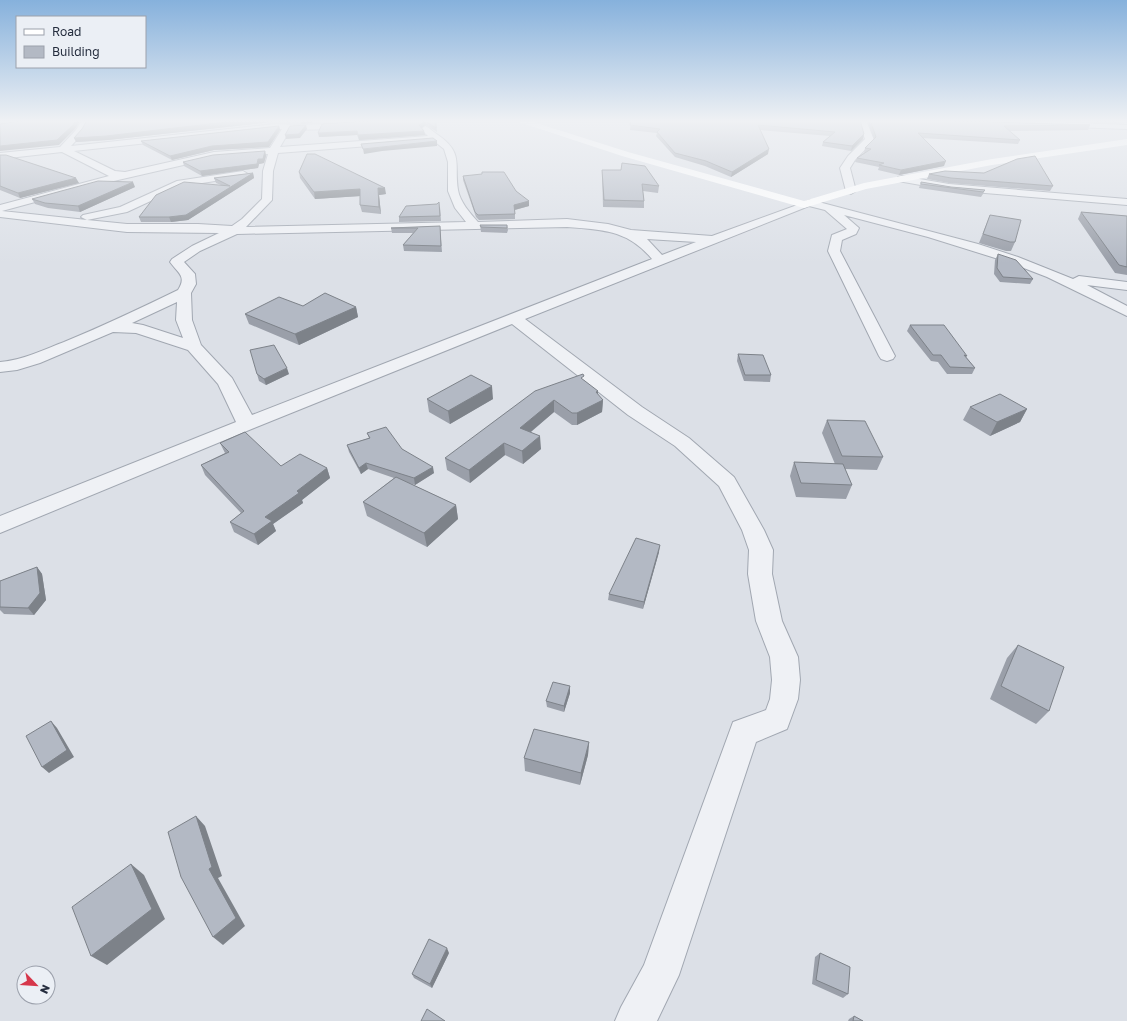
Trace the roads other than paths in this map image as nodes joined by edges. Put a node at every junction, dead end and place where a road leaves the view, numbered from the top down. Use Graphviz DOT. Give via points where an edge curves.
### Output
graph roads {
  1 [pos="104,168"];
  2 [pos="157,168"];
  3 [pos="180,168"];
  4 [pos="269,168"];
  5 [pos="453,168"];
  6 [pos="675,168"];
  7 [pos="845,168"];
  8 [pos="962,168"];
  9 [pos="268,171"];
  10 [pos="120,175"];
  11 [pos="902,179"];
  12 [pos="181,183"];
  13 [pos="851,191"];
  14 [pos="22,202"];
  15 [pos="1127,202"];
  16 [pos="808,204"];
  17 [pos="825,206"];
  18 [pos="0,208"];
  19 [pos="0,214"];
  20 [pos="19,218"];
  21 [pos="62,221"];
  22 [pos="474,225"];
  23 [pos="234,230"];
  24 [pos="631,234"];
  25 [pos="716,239"];
  26 [pos="660,260"];
  27 [pos="1060,277"];
  28 [pos="1127,286"];
  29 [pos="184,293"];
  30 [pos="1127,312"];
  31 [pos="515,319"];
  32 [pos="110,329"];
  33 [pos="194,348"];
  34 [pos="886,356"];
  35 [pos="0,367"];
  36 [pos="247,424"];
  37 [pos="0,525"];
  38 [pos="635,1021"];
  1 -- 10 [label="street"];
  2 -- 10 [label="street"];
  3 -- 12 [label="street" via="176,172 176,177"];
  4 -- 9 [label="street"];
  5 -- 22 [label="street" via="453,191"];
  6 -- 16 [label="street"];
  7 -- 13 [label="street"];
  8 -- 11 [label="street"];
  9 -- 12 [label="street"];
  9 -- 23 [label="street" via="267,200"];
  10 -- 12 [label="street"];
  10 -- 14 [label="street"];
  11 -- 13 [label="street"];
  11 -- 15 [label="street" via="943,186"];
  12 -- 21 [label="street" via="123,210"];
  13 -- 16 [label="street"];
  14 -- 18 [label="street"];
  14 -- 20 [label="street"];
  16 -- 17 [label="street"];
  16 -- 25 [label="street"];
  17 -- 27 [label="street" via="999,254"];
  17 -- 34 [label="street" via="853,228 852,231 836,238 834,251"];
  19 -- 20 [label="street"];
  20 -- 21 [label="street"];
  21 -- 23 [label="street" via="126,228"];
  22 -- 23 [label="street"];
  22 -- 24 [label="street" via="566,223 604,227"];
  23 -- 29 [label="street" via="186,254 177,262 188,274 189,284"];
  24 -- 25 [label="street"];
  24 -- 26 [label="street"];
  25 -- 26 [label="street"];
  26 -- 31 [label="street"];
  27 -- 28 [label="street"];
  27 -- 30 [label="street"];
  29 -- 32 [label="street"];
  29 -- 33 [label="street" via="184,320"];
  31 -- 36 [label="street"];
  31 -- 38 [label="street" via="635,411 682,442 727,482 761,550 760,574 769,621 784,657 784,699 777,719 744,732 660,975"];
  32 -- 33 [label="street" via="138,328"];
  32 -- 35 [label="street" via="47,355"];
  33 -- 36 [label="street" via="226,382"];
  36 -- 37 [label="street"];
}
